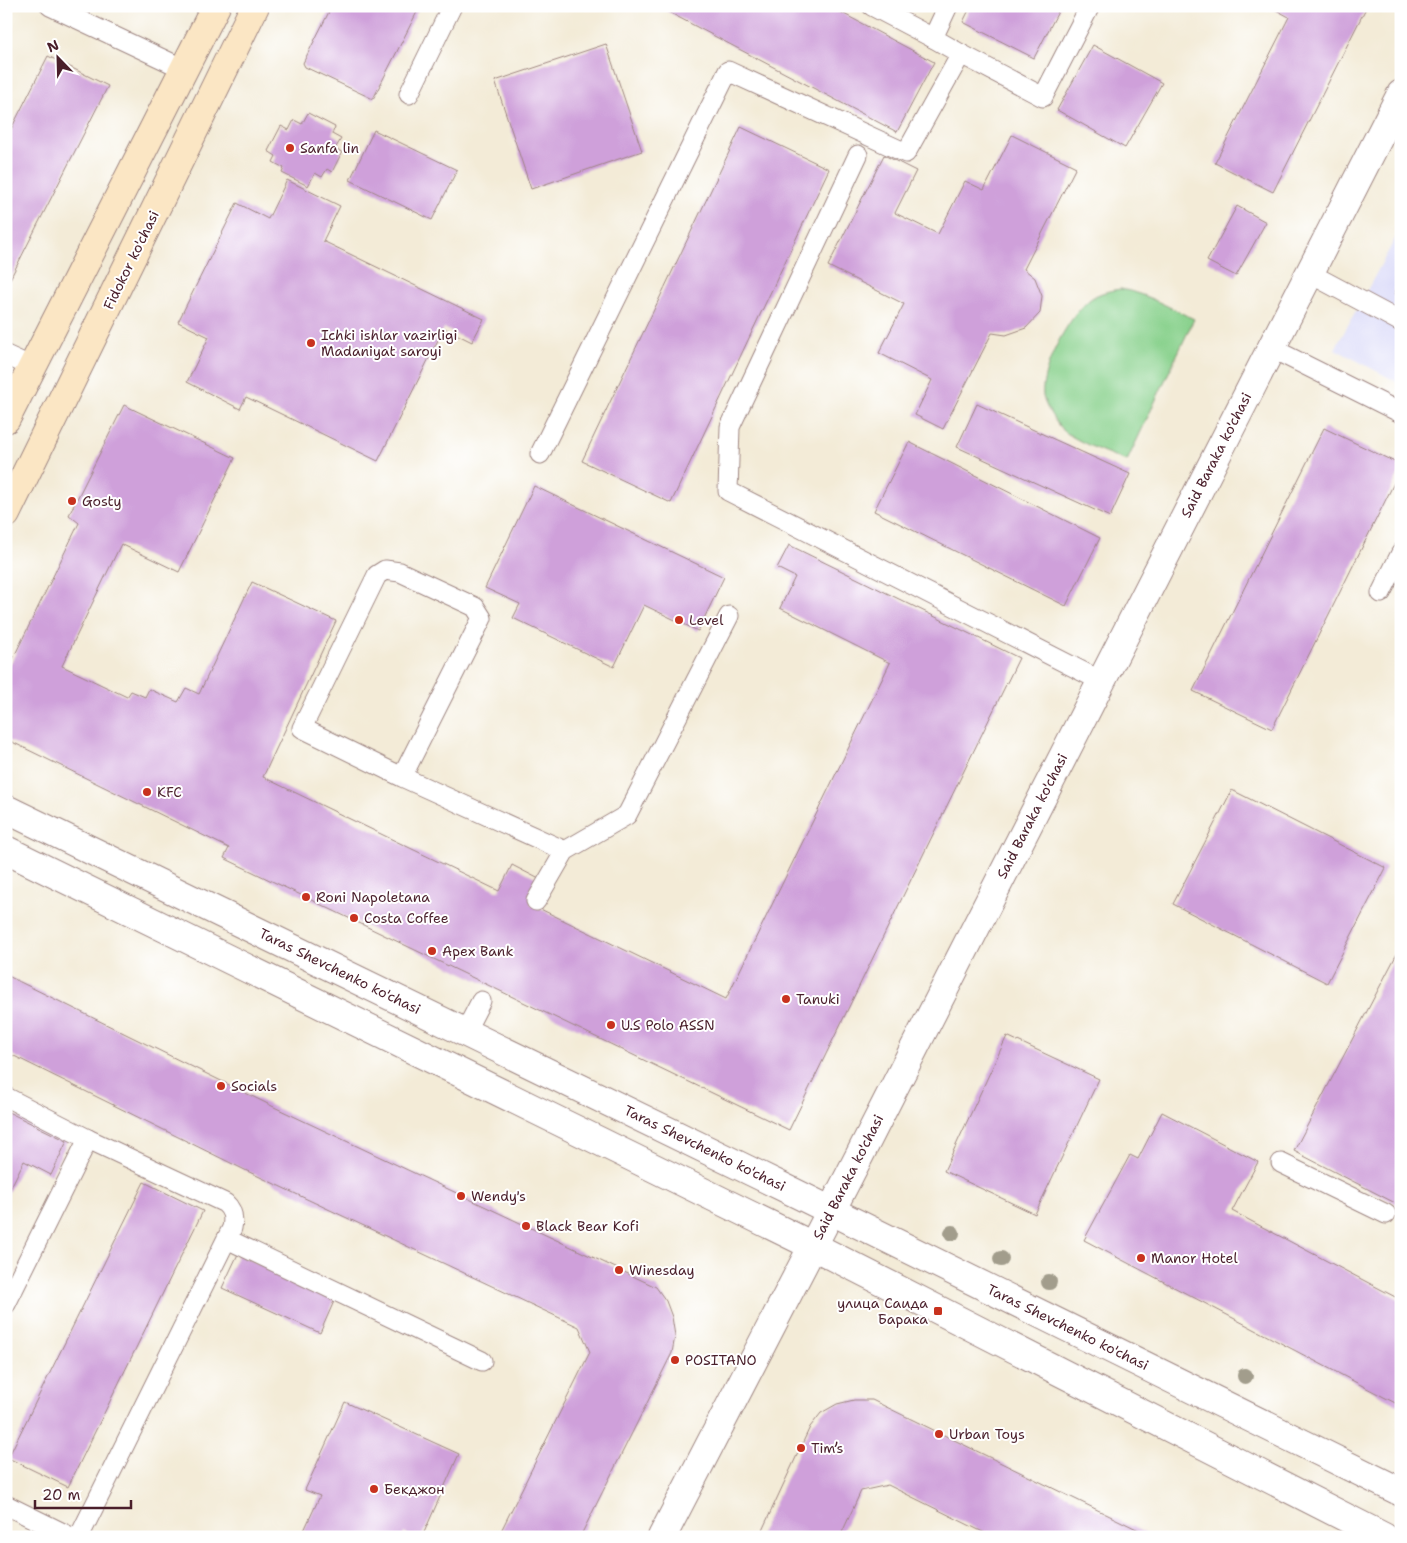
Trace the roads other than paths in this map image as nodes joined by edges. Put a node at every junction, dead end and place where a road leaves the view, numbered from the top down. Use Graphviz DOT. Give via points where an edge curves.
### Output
graph roads {
  1 [pos="50,6"];
  2 [pos="216,6"];
  3 [pos="255,6"];
  4 [pos="452,6"];
  5 [pos="872,6"];
  6 [pos="948,6"];
  7 [pos="1090,6"];
  8 [pos="933,38"];
  9 [pos="960,54"];
  10 [pos="184,69"];
  11 [pos="409,94"];
  12 [pos="1401,94"];
  13 [pos="858,155"];
  14 [pos="1309,273"];
  15 [pos="1401,322"];
  16 [pos="1271,348"];
  17 [pos="6,355"];
  18 [pos="32,367"];
  19 [pos="1401,413"];
  20 [pos="6,419"];
  21 [pos="540,454"];
  22 [pos="6,514"];
  23 [pos="1401,553"];
  24 [pos="1381,593"];
  25 [pos="729,616"];
  26 [pos="1101,681"];
  27 [pos="402,777"];
  28 [pos="6,809"];
  29 [pos="6,850"];
  30 [pos="566,851"];
  31 [pos="536,902"];
  32 [pos="481,1002"];
  33 [pos="465,1032"];
  34 [pos="6,1097"];
  35 [pos="88,1139"];
  36 [pos="1281,1163"];
  37 [pos="831,1210"];
  38 [pos="1386,1214"];
  39 [pos="227,1240"];
  40 [pos="813,1246"];
  41 [pos="6,1304"];
  42 [pos="482,1361"];
  43 [pos="1401,1492"];
  44 [pos="6,1505"];
  45 [pos="71,1537"];
  46 [pos="79,1537"];
  47 [pos="662,1537"];
  48 [pos="1384,1537"];
  1 -- 10 [label="lane"];
  2 -- 10 [label="main road"];
  3 -- 22 [label="main road, Fidokor ko'chasi"];
  4 -- 11 [label="lane"];
  5 -- 8 [label="lane"];
  6 -- 8 [label="lane"];
  7 -- 9 [label="lane" via="1043,97"];
  8 -- 9 [label="lane"];
  9 -- 21 [label="lane" via="906,153 728,71"];
  10 -- 18 [label="main road"];
  12 -- 14 [label="street, Said Baraka ko'chasi"];
  13 -- 26 [label="lane" via="730,427 728,491"];
  14 -- 15 [label="lane"];
  14 -- 16 [label="street, Said Baraka ko'chasi"];
  16 -- 19 [label="lane"];
  16 -- 26 [label="street, Said Baraka ko'chasi"];
  17 -- 18 [label="lane"];
  18 -- 20 [label="main road"];
  23 -- 24 [label="lane"];
  25 -- 30 [label="lane" via="627,815"];
  26 -- 37 [label="street, Said Baraka ko'chasi"];
  27 -- 27 [label="lane" via="482,618 475,607 400,572 385,570 377,575 302,728"];
  27 -- 30 [label="lane"];
  28 -- 33 [label="street, Taras Shevchenko ko'chasi"];
  29 -- 40 [label="street"];
  30 -- 31 [label="lane"];
  32 -- 33 [label="lane"];
  33 -- 37 [label="street, Taras Shevchenko ko'chasi"];
  34 -- 35 [label="lane"];
  35 -- 39 [label="lane" via="225,1203 233,1220"];
  35 -- 41 [label="lane"];
  36 -- 38 [label="lane"];
  37 -- 40 [label="street, Said Baraka ko'chasi"];
  37 -- 43 [label="street, Taras Shevchenko ko'chasi"];
  39 -- 42 [label="lane"];
  39 -- 46 [label="lane"];
  40 -- 47 [label="street, Said Baraka ko'chasi"];
  40 -- 48 [label="street"];
  44 -- 45 [label="lane"];
}
